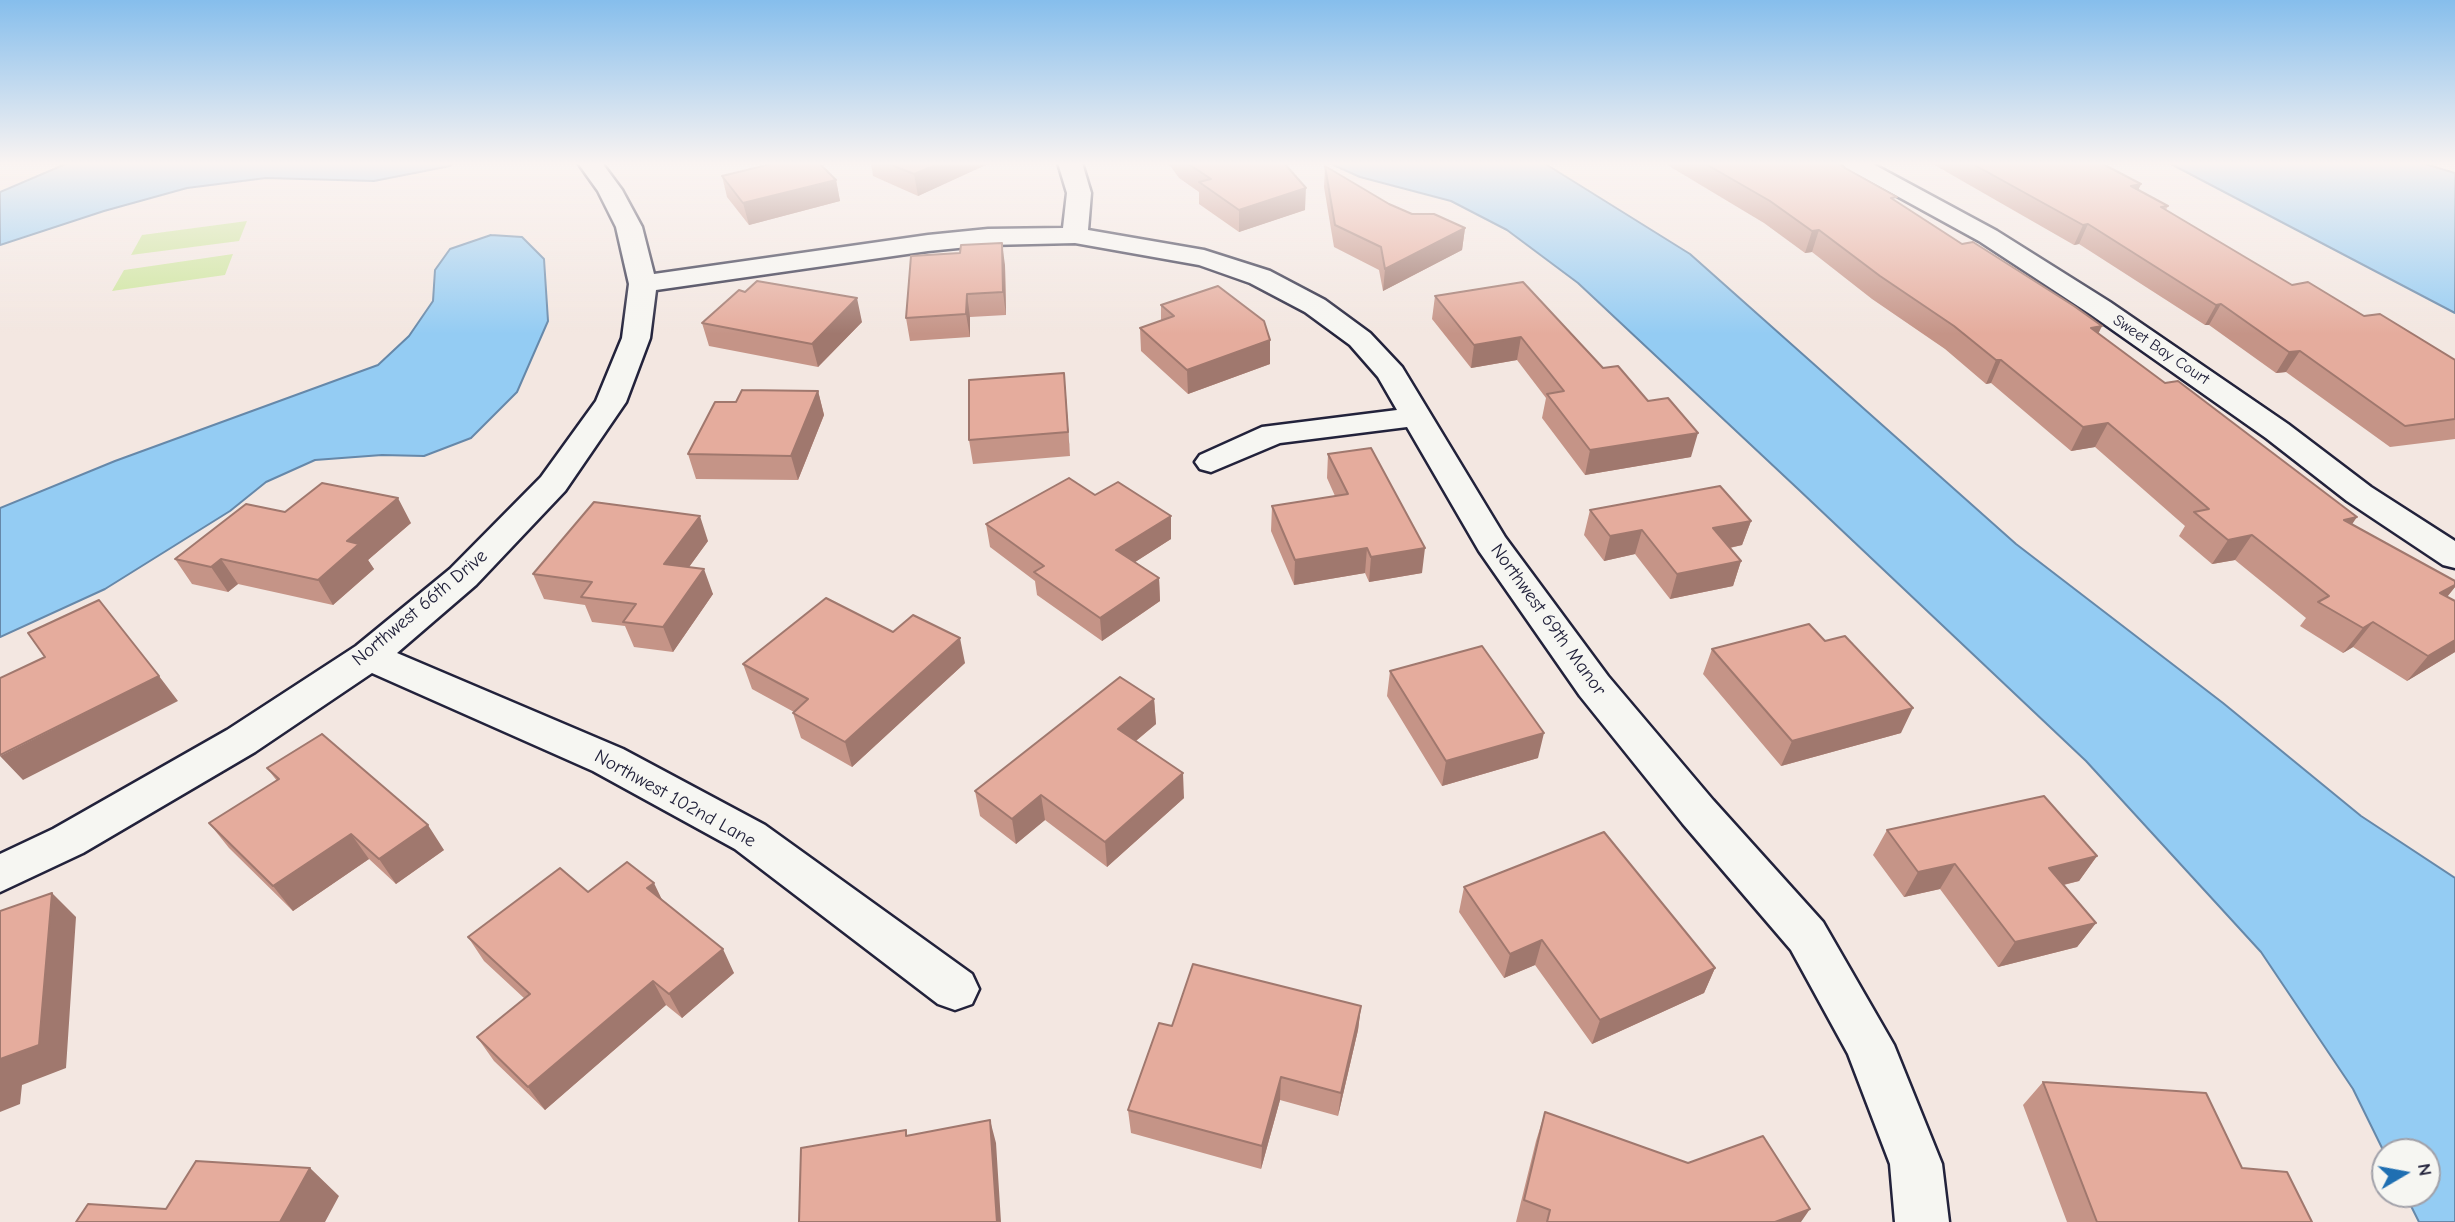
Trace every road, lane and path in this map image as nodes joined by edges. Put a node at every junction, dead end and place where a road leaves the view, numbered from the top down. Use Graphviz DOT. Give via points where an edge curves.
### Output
graph roads {
  1 [pos="625,220"];
  2 [pos="1076,220"];
  3 [pos="1959,220"];
  4 [pos="1075,235"];
  5 [pos="643,284"];
  6 [pos="1416,417"];
  7 [pos="1211,462"];
  8 [pos="2455,557"];
  9 [pos="369,656"];
  10 [pos="0,874"];
  11 [pos="955,989"];
  12 [pos="1922,1222"];
  1 -- 5 [label="street, Northwest 66th Drive"];
  2 -- 4 [label="street"];
  3 -- 8 [label="street, Sweet Bay Court" via="2100,308 2359,494"];
  4 -- 5 [label="street, Northwest 69th Manor" via="928,243"];
  4 -- 6 [label="street, Northwest 69th Manor" via="1204,258 1260,277 1304,300 1360,339 1391,373"];
  5 -- 9 [label="street, Northwest 66th Drive" via="636,338 611,402 553,484 463,577"];
  6 -- 7 [label="street" via="1273,434"];
  6 -- 12 [label="street, Northwest 69th Manor" via="1492,544 1594,686 1807,936 1869,1045 1916,1164"];
  9 -- 10 [label="street, Northwest 66th Drive" via="241,741 68,841"];
  9 -- 11 [label="street, Northwest 102nd Lane" via="608,760 750,837"];
}
